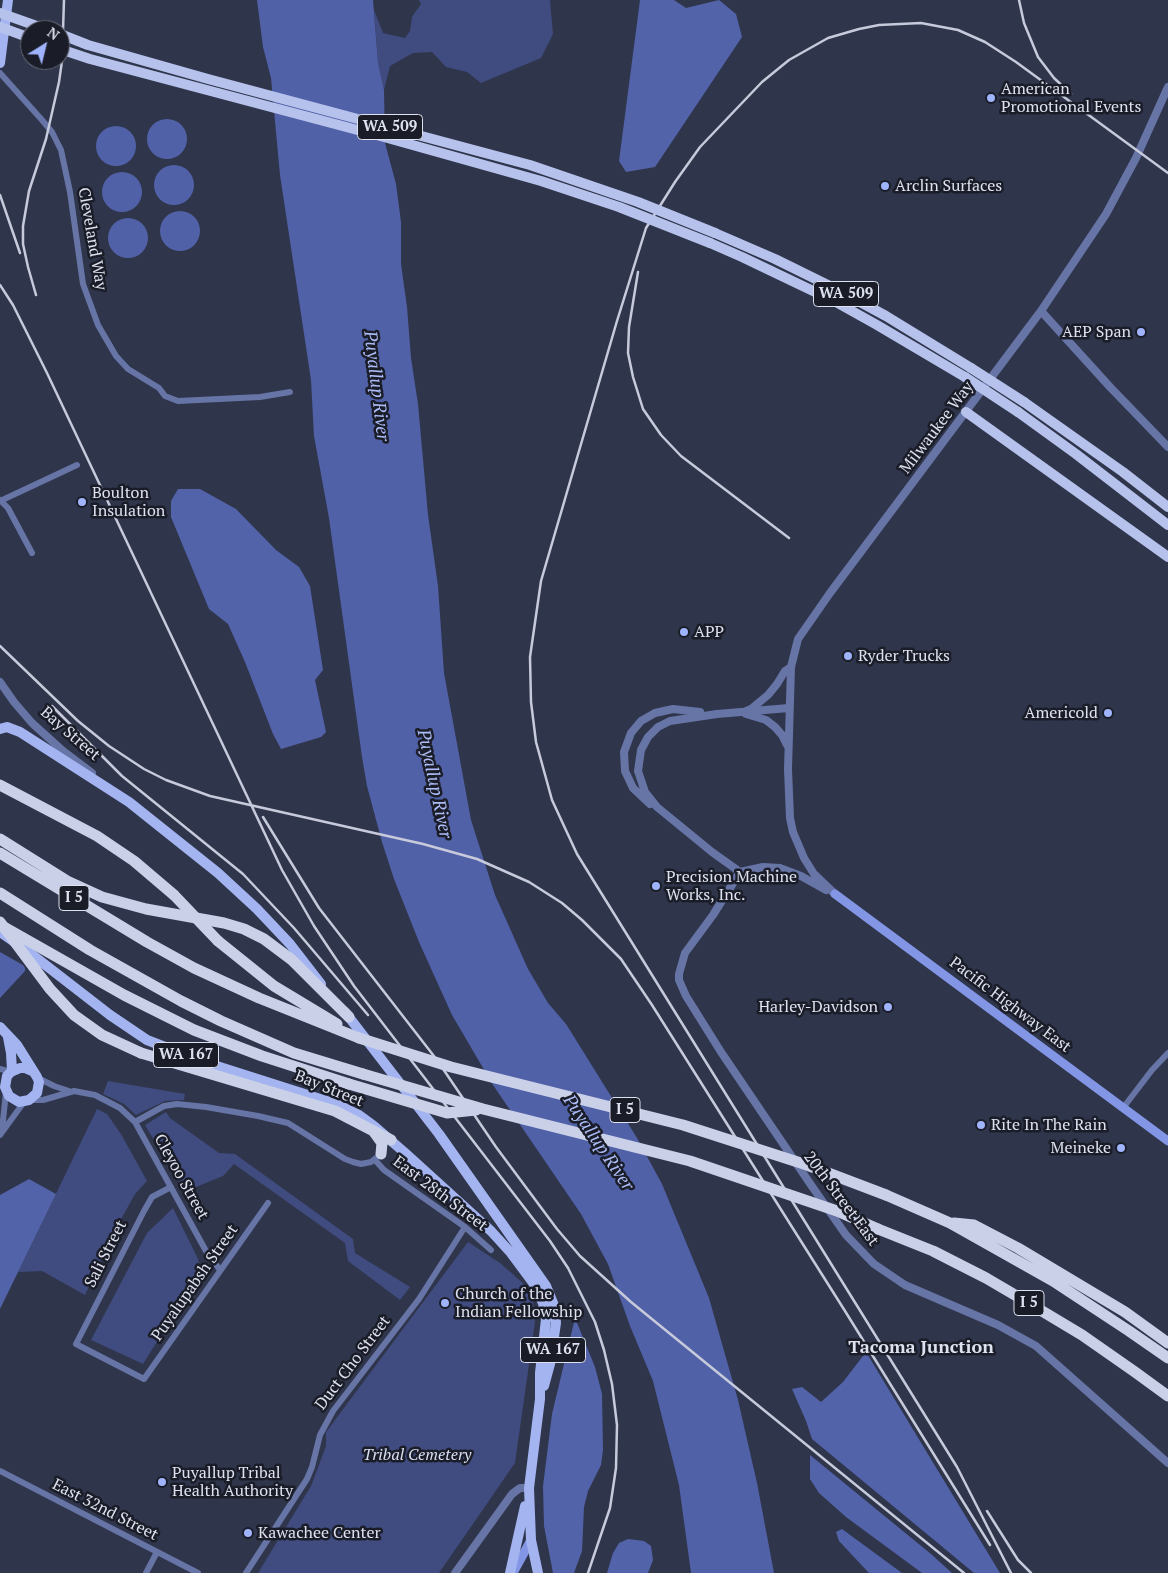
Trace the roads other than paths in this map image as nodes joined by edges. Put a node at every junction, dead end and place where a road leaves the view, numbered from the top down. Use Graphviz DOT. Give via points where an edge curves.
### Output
graph roads {
  1 [pos="8,0"];
  2 [pos="0,13"];
  3 [pos="20,20"];
  4 [pos="0,27"];
  5 [pos="20,34"];
  6 [pos="70,38"];
  7 [pos="70,52"];
  8 [pos="0,63"];
  9 [pos="0,73"];
  10 [pos="1168,87"];
  11 [pos="1041,311"];
  12 [pos="290,392"];
  13 [pos="966,412"];
  14 [pos="1168,447"];
  15 [pos="1076,454"];
  16 [pos="76,465"];
  17 [pos="0,500"];
  18 [pos="1168,507"];
  19 [pos="1168,525"];
  20 [pos="1168,533"];
  21 [pos="32,553"];
  22 [pos="1168,557"];
  23 [pos="791,667"];
  24 [pos="0,682"];
  25 [pos="790,708"];
  26 [pos="742,713"];
  27 [pos="716,714"];
  28 [pos="0,729"];
  29 [pos="789,748"];
  30 [pos="0,785"];
  31 [pos="129,802"];
  32 [pos="657,807"];
  33 [pos="0,840"];
  34 [pos="0,853"];
  35 [pos="740,872"];
  36 [pos="0,893"];
  37 [pos="834,894"];
  38 [pos="0,924"];
  39 [pos="0,932"];
  40 [pos="349,1017"];
  41 [pos="3,1030"];
  42 [pos="360,1038"];
  43 [pos="1168,1053"];
  44 [pos="0,1069"];
  45 [pos="11,1072"];
  46 [pos="35,1075"];
  47 [pos="4,1087"];
  48 [pos="69,1091"];
  49 [pos="27,1101"];
  50 [pos="1123,1108"];
  51 [pos="483,1110"];
  52 [pos="135,1122"];
  53 [pos="366,1126"];
  54 [pos="1,1133"];
  55 [pos="391,1140"];
  56 [pos="1168,1141"];
  57 [pos="404,1152"];
  58 [pos="378,1157"];
  59 [pos="171,1187"];
  60 [pos="268,1203"];
  61 [pos="950,1223"];
  62 [pos="465,1227"];
  63 [pos="491,1250"];
  64 [pos="220,1270"];
  65 [pos="1168,1343"];
  66 [pos="1168,1358"];
  67 [pos="144,1379"];
  68 [pos="1168,1396"];
  69 [pos="540,1399"];
  70 [pos="1168,1463"];
  71 [pos="0,1471"];
  72 [pos="529,1488"];
  73 [pos="531,1540"];
  74 [pos="157,1552"];
  75 [pos="146,1573"];
  76 [pos="198,1573"];
  77 [pos="246,1573"];
  78 [pos="455,1573"];
  79 [pos="512,1573"];
  80 [pos="538,1573"];
  1 -- 8 [label="main road, bridge"];
  2 -- 3 [label="highway, bridge"];
  4 -- 5 [label="highway, bridge"];
  6 -- 18 [label="highway, WA 509, bridge" via="208,79 530,165 638,202 715,233 775,259 886,316 1024,402"];
  7 -- 15 [label="highway, WA 509, bridge" via="541,180 710,243 834,301 877,325 965,377"];
  9 -- 12 [label="street, Cleveland Way" via="52,132 62,150 83,284 98,325 116,356 128,369 178,401 260,397"];
  10 -- 11 [label="street, Milwaukee Way" via="1106,214"];
  11 -- 13 [label="street, Milwaukee Way"];
  11 -- 14 [label="street"];
  13 -- 22 [label="highway"];
  13 -- 23 [label="street, Milwaukee Way" via="802,632 794,648"];
  15 -- 19 [label="highway, WA 509"];
  15 -- 20 [label="highway"];
  16 -- 17 [label="street"];
  17 -- 21 [label="street" via="8,508"];
  23 -- 25 [label="street, Milwaukee Way"];
  23 -- 26 [label="street" via="768,695"];
  24 -- 31 [label="street, Bay Street" via="32,723"];
  25 -- 26 [label="street"];
  25 -- 29 [label="street, Milwaukee Way"];
  26 -- 27 [label="street"];
  26 -- 29 [label="street" via="766,720 782,735"];
  27 -- 32 [label="street" via="670,721 658,727 648,738 641,750 638,771 645,792"];
  27 -- 32 [label="street" via="663,710 648,716 631,733 623,758 627,777 638,794"];
  28 -- 31 [label="main road, Bay Street" via="7,727 20,732"];
  29 -- 37 [label="street, Milwaukee Way" via="793,832 814,874"];
  30 -- 42 [label="highway, bridge" via="97,836 134,861 258,975"];
  31 -- 40 [label="main road, Bay Street" via="258,908"];
  32 -- 35 [label="street"];
  33 -- 40 [label="highway" via="102,897 224,923 259,936 292,960"];
  34 -- 42 [label="highway, I 5" via="194,968"];
  35 -- 37 [label="street" via="763,867 780,868"];
  35 -- 70 [label="street, 20th Street East" via="685,953 679,980 721,1052 836,1220 860,1250 887,1274 1036,1346"];
  36 -- 51 [label="highway, I 5, bridge" via="90,950 220,1021 294,1053"];
  37 -- 50 [label="main road, Pacific Highway East"];
  38 -- 51 [label="highway, bridge" via="124,995 227,1043 447,1113"];
  38 -- 53 [label="highway, bridge" via="50,989 74,1015 102,1036 141,1052 335,1111"];
  39 -- 55 [label="main road, Bay Street / WA 167" via="147,1040 336,1104 359,1116"];
  40 -- 69 [label="main road, Bay Street / WA 167" via="444,1141 548,1290 556,1314 556,1335"];
  41 -- 45 [label="main road" via="10,1042"];
  41 -- 46 [label="main road" via="17,1045"];
  42 -- 61 [label="highway, I 5, bridge" via="452,1067 692,1128 807,1165"];
  43 -- 50 [label="street"];
  44 -- 45 [label="street"];
  45 -- 46 [label="main road" via="25,1068"];
  45 -- 47 [label="main road"];
  46 -- 48 [label="street"];
  46 -- 49 [label="main road" via="39,1087"];
  47 -- 49 [label="main road" via="14,1100"];
  47 -- 54 [label="street"];
  48 -- 49 [label="street" via="43,1100"];
  48 -- 52 [label="street" via="85,1092 105,1100"];
  49 -- 54 [label="street"];
  50 -- 56 [label="main road, Pacific Highway East"];
  51 -- 68 [label="highway, I 5, bridge" via="690,1161 838,1211 933,1251 986,1278 1128,1366"];
  52 -- 58 [label="street" via="164,1106 177,1104 235,1112 288,1123 349,1161 360,1164"];
  52 -- 59 [label="street, Cleyoo Street"];
  53 -- 55 [label="highway"];
  53 -- 58 [label="highway" via="381,1140"];
  55 -- 57 [label="main road, Bay Street / WA 167"];
  57 -- 58 [label="main road" via="391,1149"];
  57 -- 69 [label="main road, Bay Street / WA 167" via="491,1231 534,1284 546,1319"];
  58 -- 62 [label="street, East 28th Street" via="384,1170"];
  59 -- 64 [label="street, Cleyoo Street"];
  59 -- 67 [label="street, Sali Street" via="152,1197 76,1344"];
  60 -- 64 [label="street, Puyalupabsh Street"];
  61 -- 65 [label="highway" via="974,1225 1018,1248 1125,1312"];
  61 -- 66 [label="highway, I 5" via="1053,1281"];
  62 -- 63 [label="street, East 28th Street"];
  62 -- 77 [label="street, Duct Cho Street" via="419,1298 333,1411 320,1436 307,1478"];
  64 -- 67 [label="street, Puyalupabsh Street"];
  69 -- 72 [label="main road, Bay Street / WA 167"];
  71 -- 74 [label="street, East 32nd Street"];
  72 -- 73 [label="main road, WA 167"];
  72 -- 78 [label="street" via="520,1488 512,1494"];
  72 -- 79 [label="main road"];
  73 -- 79 [label="main road"];
  73 -- 80 [label="main road, WA 167"];
  74 -- 75 [label="street"];
  74 -- 76 [label="street, East 32nd Street"];
}
